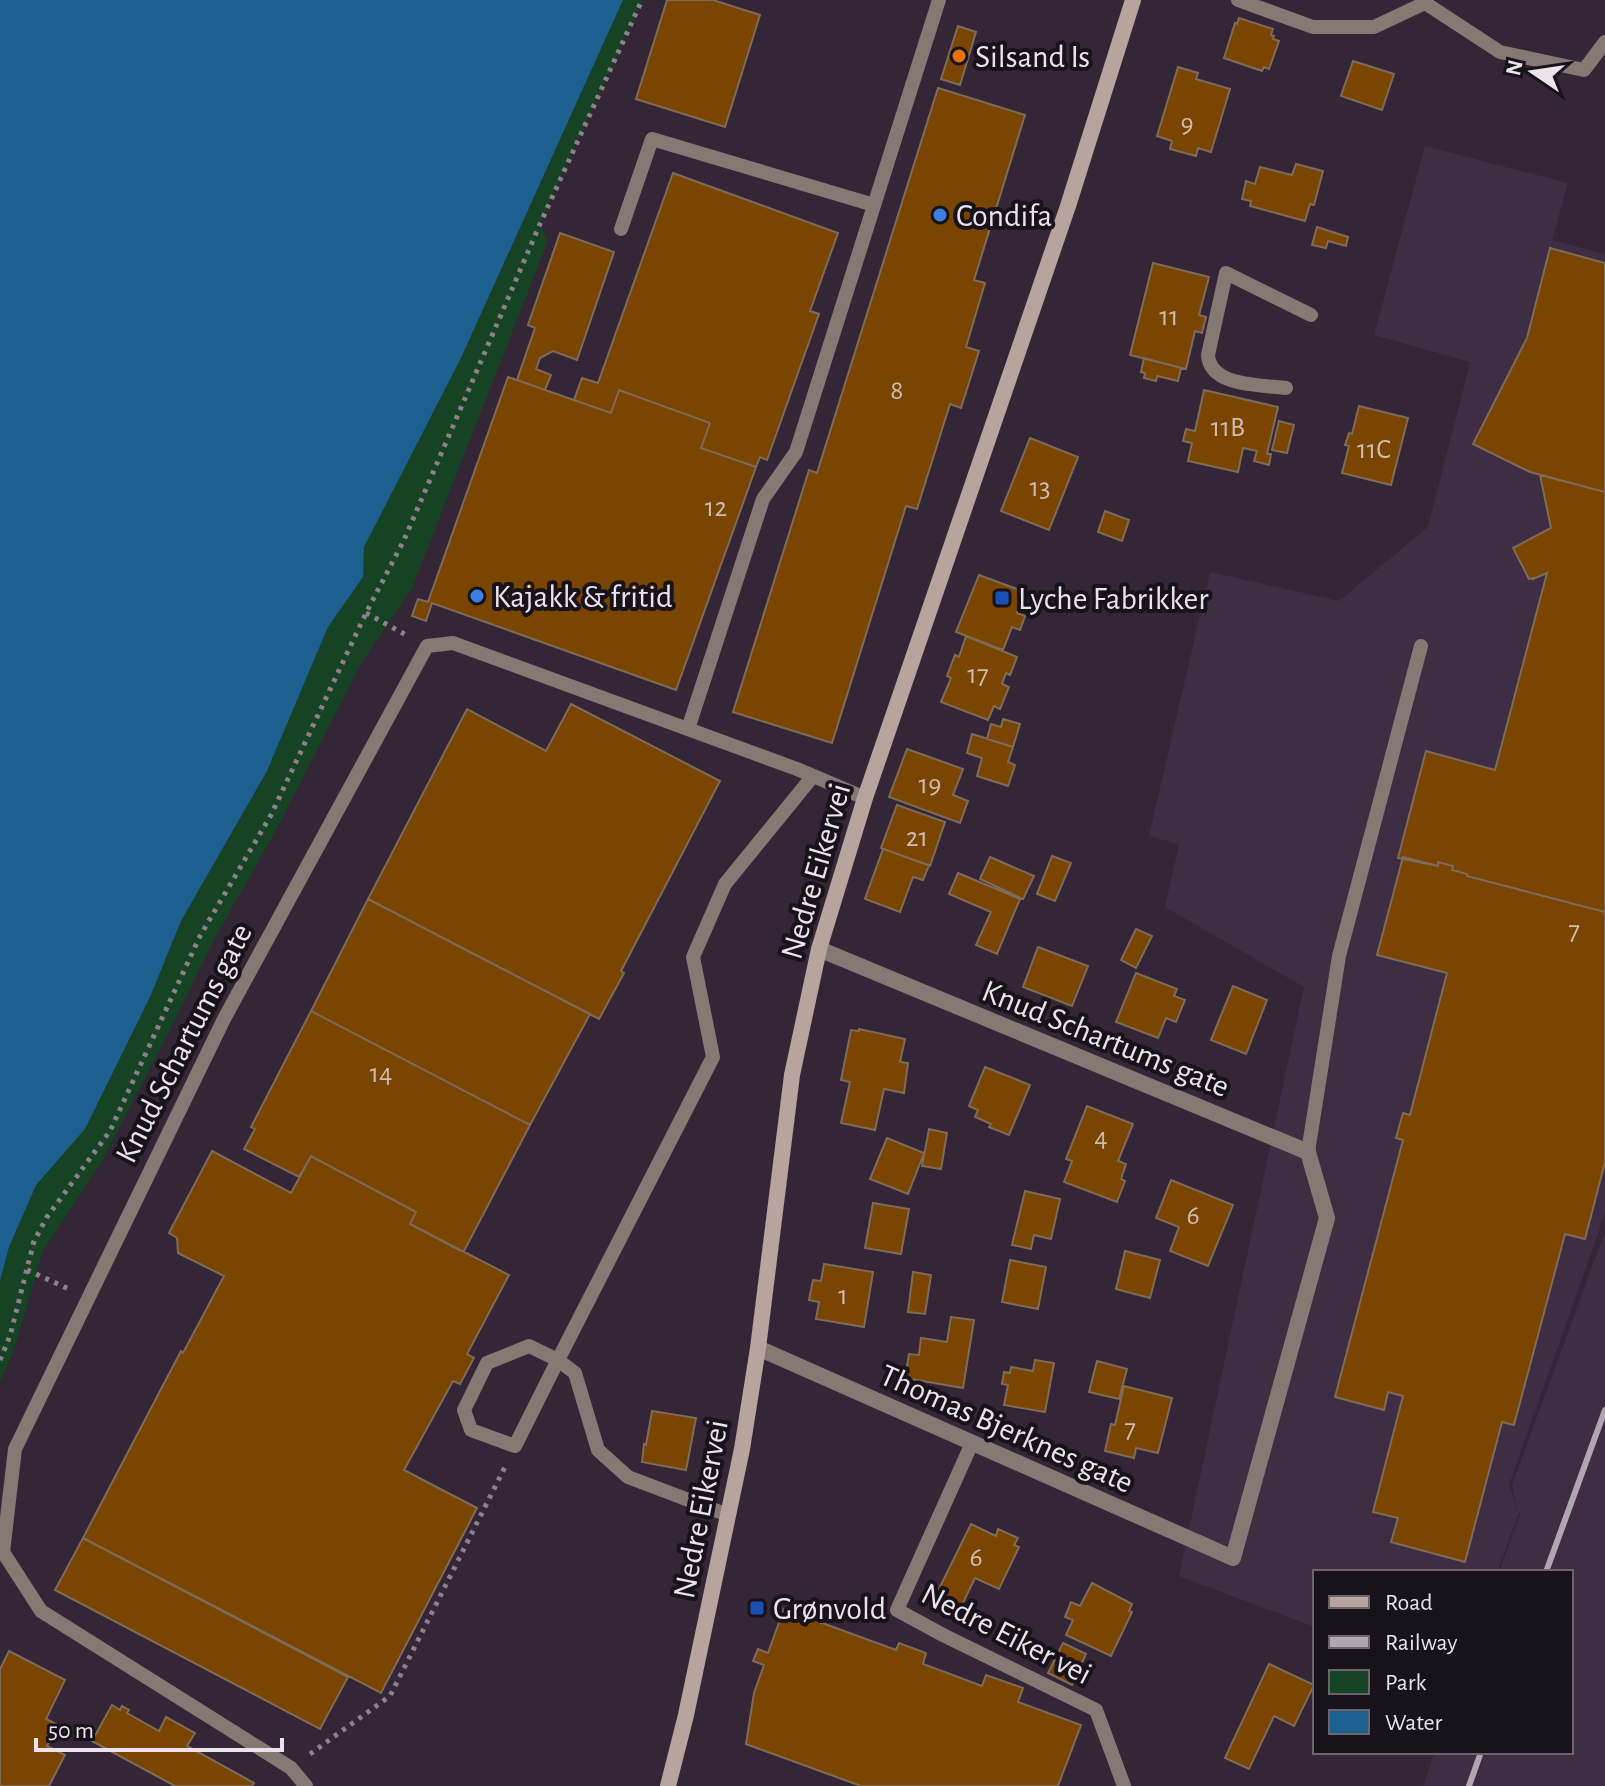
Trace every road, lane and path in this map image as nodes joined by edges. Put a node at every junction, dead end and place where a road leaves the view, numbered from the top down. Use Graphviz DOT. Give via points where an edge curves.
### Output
graph roads {
  1 [pos="642,0"];
  2 [pos="939,0"];
  3 [pos="1133,0"];
  4 [pos="1238,0"];
  5 [pos="1426,1"];
  6 [pos="1605,42"];
  7 [pos="874,205"];
  8 [pos="621,229"];
  9 [pos="1311,315"];
  10 [pos="1286,388"];
  11 [pos="366,613"];
  12 [pos="427,646"];
  13 [pos="1421,646"];
  14 [pos="688,729"];
  15 [pos="813,776"];
  16 [pos="865,798"];
  17 [pos="819,949"];
  18 [pos="1308,1152"];
  19 [pos="27,1270"];
  20 [pos="88,1297"];
  21 [pos="758,1348"];
  22 [pos="0,1360"];
  23 [pos="558,1360"];
  24 [pos="972,1443"];
  25 [pos="515,1446"];
  26 [pos="728,1515"];
  27 [pos="291,1768"];
  28 [pos="306,1786"];
  29 [pos="668,1786"];
  30 [pos="1124,1786"];
  1 -- 11 [label="path" via="404,540"];
  2 -- 7 [label="lane"];
  3 -- 16 [label="main road, Nedre Eikervei"];
  4 -- 5 [label="lane" via="1313,27 1374,27"];
  5 -- 6 [label="lane" via="1500,52 1584,70"];
  7 -- 8 [label="lane" via="652,139"];
  7 -- 14 [label="lane" via="796,452 763,499"];
  9 -- 10 [label="lane" via="1226,273 1208,363 1221,376 1241,383"];
  11 -- 12 [label="path"];
  11 -- 19 [label="path" via="271,815 200,936 110,1131 47,1217"];
  12 -- 14 [label="lane" via="453,643"];
  12 -- 20 [label="lane, Knud Schartums gate" via="224,1019"];
  13 -- 18 [label="lane" via="1339,956"];
  14 -- 15 [label="lane"];
  15 -- 16 [label="lane"];
  15 -- 23 [label="lane" via="725,884 706,927 693,957 713,1057"];
  16 -- 17 [label="main road, Nedre Eikervei"];
  17 -- 18 [label="street, Knud Schartums gate"];
  17 -- 21 [label="main road, Nedre Eikervei" via="792,1075"];
  18 -- 24 [label="street, Thomas Bjerknes gate" via="1327,1218 1233,1558"];
  19 -- 20 [label="path"];
  19 -- 22 [label="path"];
  20 -- 27 [label="lane, Knud Schartums gate" via="15,1449 3,1552 41,1611"];
  21 -- 24 [label="street, Thomas Bjerknes gate"];
  21 -- 26 [label="main road, Nedre Eikervei"];
  23 -- 25 [label="lane"];
  23 -- 25 [label="lane" via="529,1346 487,1363 464,1410 471,1430"];
  23 -- 26 [label="lane" via="575,1373 598,1450 628,1477"];
  24 -- 30 [label="lane, Nedre Eiker vei" via="897,1610 1096,1710"];
  25 -- 27 [label="path" via="390,1696"];
  26 -- 29 [label="main road, Nedre Eikervei"];
  27 -- 28 [label="lane, Knud Schartums gate"];
}
